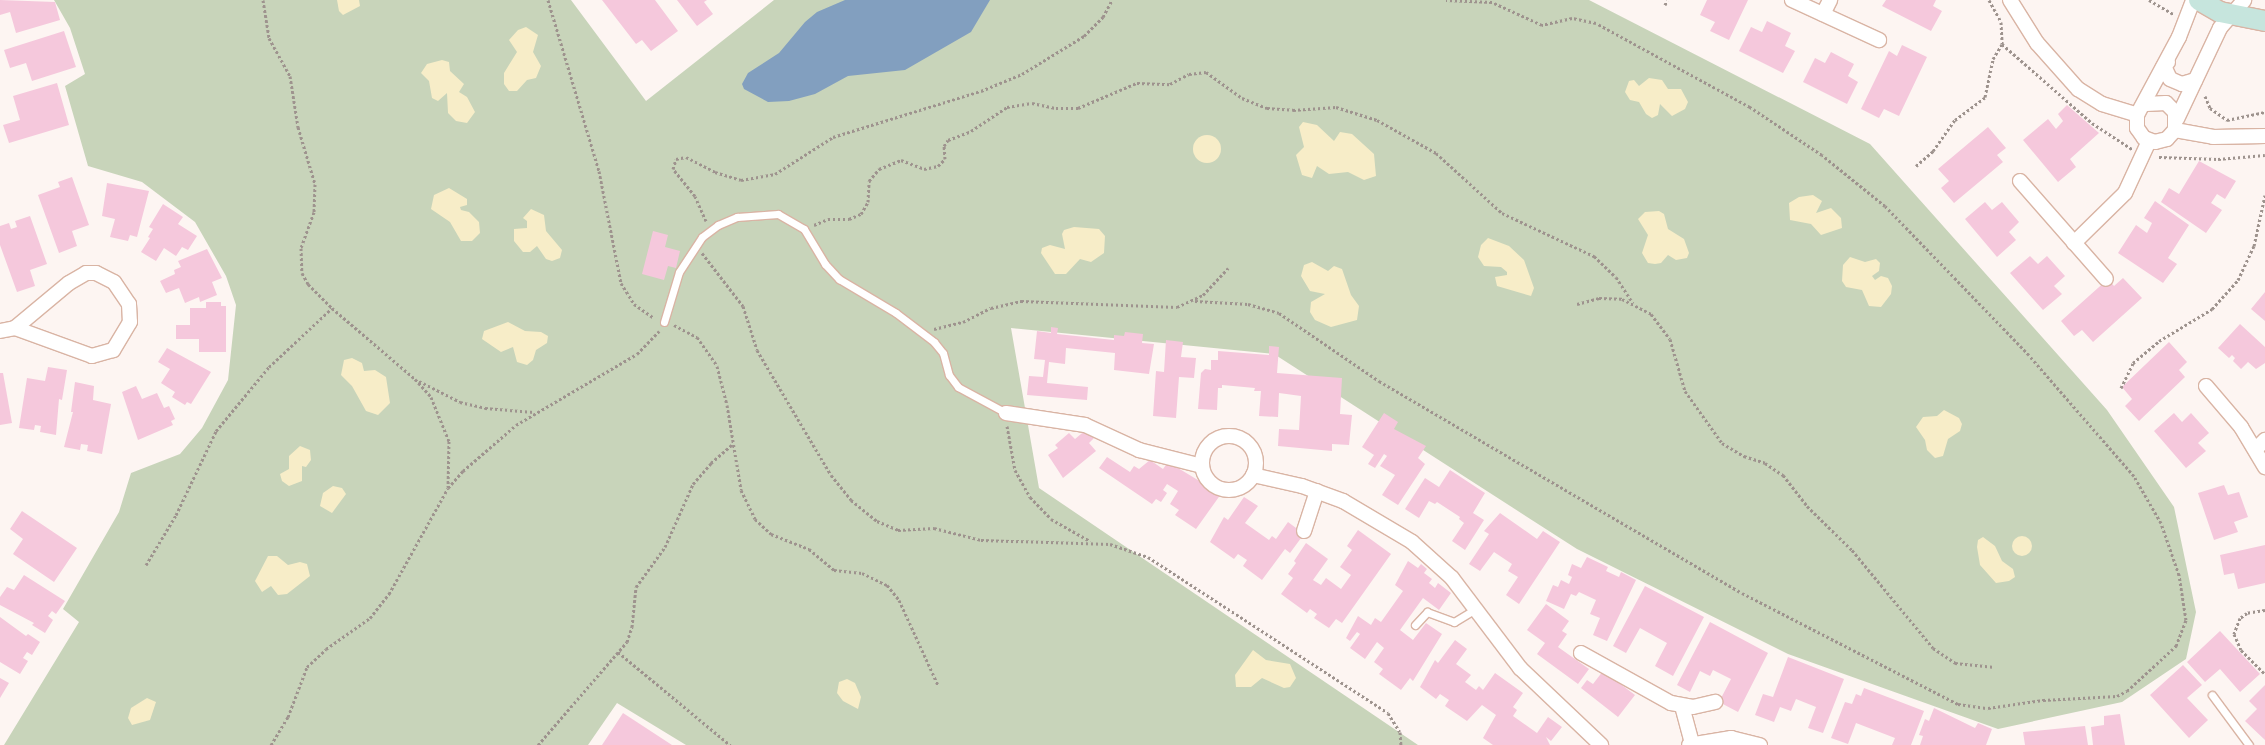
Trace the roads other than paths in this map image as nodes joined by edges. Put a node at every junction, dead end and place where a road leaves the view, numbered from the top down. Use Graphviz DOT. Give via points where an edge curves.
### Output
graph roads {
  1 [pos="1792,0"];
  2 [pos="1830,0"];
  3 [pos="2010,0"];
  4 [pos="2193,0"];
  5 [pos="2199,0"];
  6 [pos="2244,0"];
  7 [pos="1823,14"];
  8 [pos="2230,15"];
  9 [pos="2265,21"];
  10 [pos="1879,40"];
  11 [pos="2164,66"];
  12 [pos="2199,84"];
  13 [pos="2146,104"];
  14 [pos="2137,115"];
  15 [pos="2176,124"];
  16 [pos="2265,136"];
  17 [pos="2150,141"];
  18 [pos="2020,181"];
  19 [pos="2074,243"];
  20 [pos="2106,279"];
  21 [pos="664,322"];
  22 [pos="15,328"];
  23 [pos="0,331"];
  24 [pos="2206,386"];
  25 [pos="1006,413"];
  26 [pos="2260,444"];
  27 [pos="1202,466"];
  28 [pos="2265,467"];
  29 [pos="1253,475"];
  30 [pos="1317,491"];
  31 [pos="1304,531"];
  32 [pos="1476,609"];
  33 [pos="1415,625"];
  34 [pos="1581,653"];
  35 [pos="2212,694"];
  36 [pos="1715,702"];
  37 [pos="1682,706"];
  38 [pos="1691,744"];
  39 [pos="1601,745"];
  40 [pos="1760,745"];
  41 [pos="2249,745"];
  1 -- 7 [label="street"];
  2 -- 7 [label="street"];
  3 -- 14 [label="street" via="2037,43 2073,84 2102,104"];
  4 -- 11 [label="street"];
  5 -- 8 [label="street"];
  6 -- 8 [label="street"];
  7 -- 10 [label="street"];
  8 -- 9 [label="street"];
  8 -- 12 [label="street"];
  11 -- 12 [label="street" via="2175,82"];
  11 -- 13 [label="street"];
  12 -- 15 [label="street"];
  13 -- 14 [label="street"];
  13 -- 15 [label="street" via="2166,103"];
  14 -- 17 [label="street" via="2137,128"];
  15 -- 16 [label="street" via="2213,137"];
  15 -- 17 [label="street" via="2161,142"];
  17 -- 19 [label="street" via="2125,193"];
  18 -- 19 [label="street"];
  19 -- 20 [label="street"];
  21 -- 25 [label="lane" via="674,284 696,245 709,231 737,217 768,213 788,218 804,229 825,264 839,278 919,328 940,347 949,375 958,387"];
  22 -- 22 [label="street" via="100,356 113,350 127,331 129,304 114,282 96,273 86,273 69,282"];
  22 -- 23 [label="street"];
  24 -- 26 [label="street"];
  25 -- 27 [label="street" via="1085,425 1139,450"];
  26 -- 28 [label="street"];
  27 -- 29 [label="street" via="1210,482 1224,490 1241,487"];
  27 -- 29 [label="street" via="1206,449 1212,442 1220,437 1238,438 1246,442 1256,457"];
  29 -- 30 [label="street"];
  30 -- 31 [label="street"];
  30 -- 32 [label="street" via="1367,513 1412,542 1452,578"];
  32 -- 33 [label="lane" via="1454,622 1427,612"];
  32 -- 39 [label="street" via="1520,668"];
  34 -- 37 [label="street"];
  35 -- 41 [label="lane"];
  36 -- 37 [label="street"];
  37 -- 38 [label="street"];
  38 -- 40 [label="street" via="1731,738"];
}
